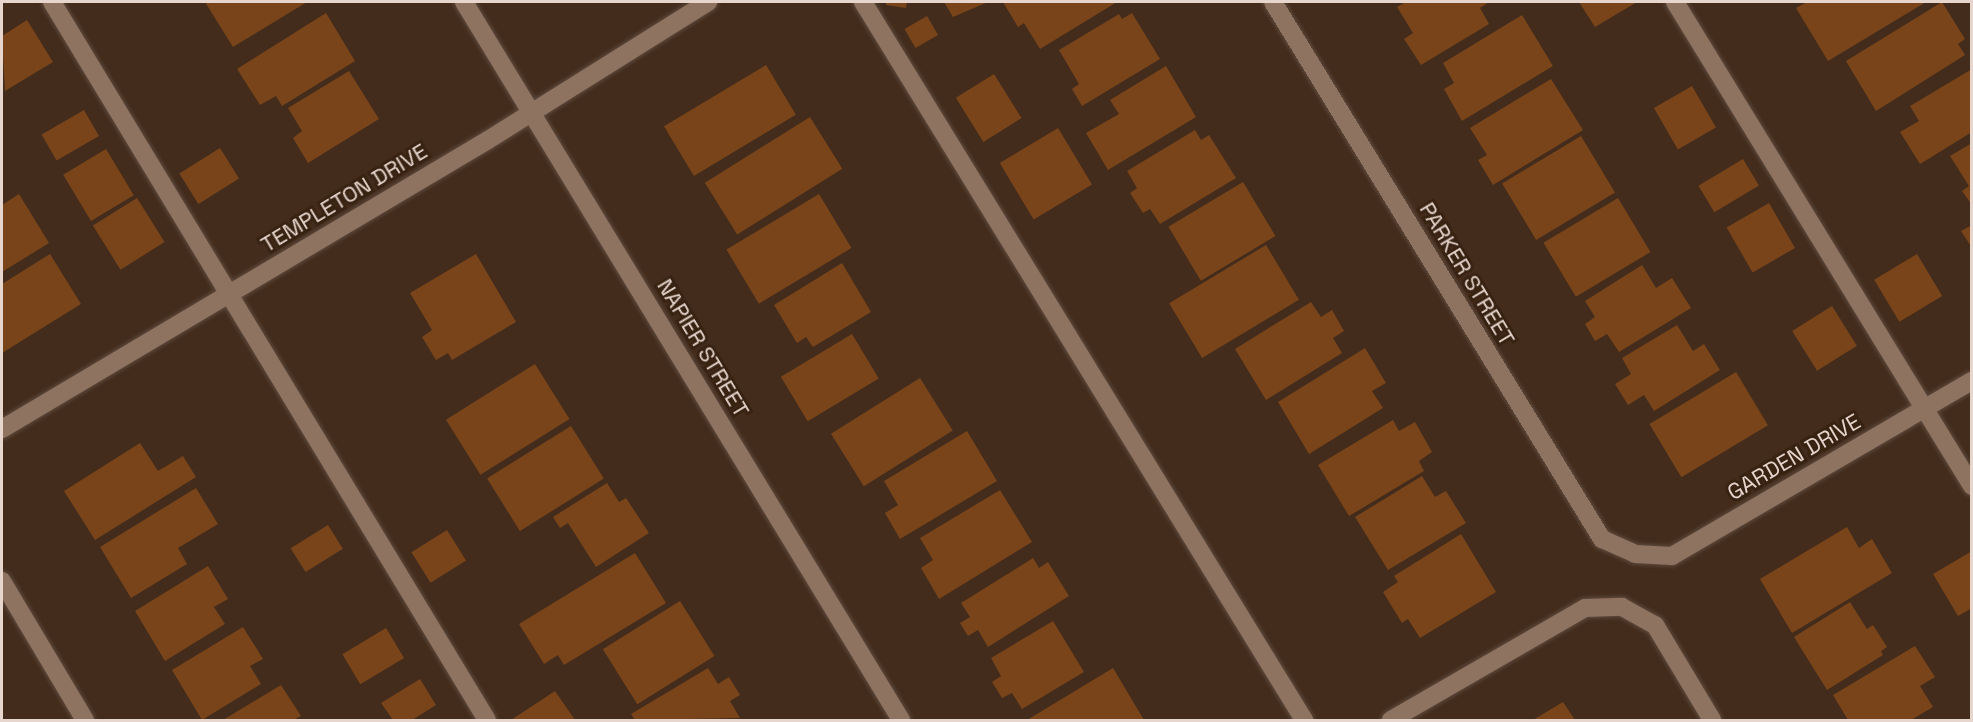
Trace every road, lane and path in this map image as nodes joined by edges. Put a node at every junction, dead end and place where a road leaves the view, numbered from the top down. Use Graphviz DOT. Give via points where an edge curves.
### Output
graph roads {
  1 [pos="52,2"];
  2 [pos="464,2"];
  3 [pos="708,2"];
  4 [pos="863,2"];
  5 [pos="1273,2"];
  6 [pos="1675,2"];
  7 [pos="531,112"];
  8 [pos="231,294"];
  9 [pos="1971,381"];
  10 [pos="1924,409"];
  11 [pos="2,429"];
  12 [pos="1971,486"];
  13 [pos="1635,554"];
  14 [pos="2,581"];
  15 [pos="85,720"];
  16 [pos="487,720"];
  17 [pos="901,720"];
  18 [pos="1304,720"];
  19 [pos="1391,720"];
  20 [pos="1712,720"];
  1 -- 8 [label="street"];
  2 -- 7 [label="street, NAPIER STREET"];
  3 -- 7 [label="street, TEMPLETON DRIVE"];
  4 -- 18 [label="street"];
  5 -- 13 [label="street, PARKER STREET" via="1602,539"];
  6 -- 10 [label="street"];
  7 -- 8 [label="street, TEMPLETON DRIVE"];
  7 -- 17 [label="street, NAPIER STREET"];
  8 -- 11 [label="street, TEMPLETON DRIVE"];
  8 -- 16 [label="street"];
  9 -- 10 [label="street, GARDEN DRIVE"];
  10 -- 12 [label="street"];
  10 -- 13 [label="street, GARDEN DRIVE" via="1672,556"];
  14 -- 15 [label="street"];
  19 -- 20 [label="street" via="1585,608 1622,607 1655,625"];
}
